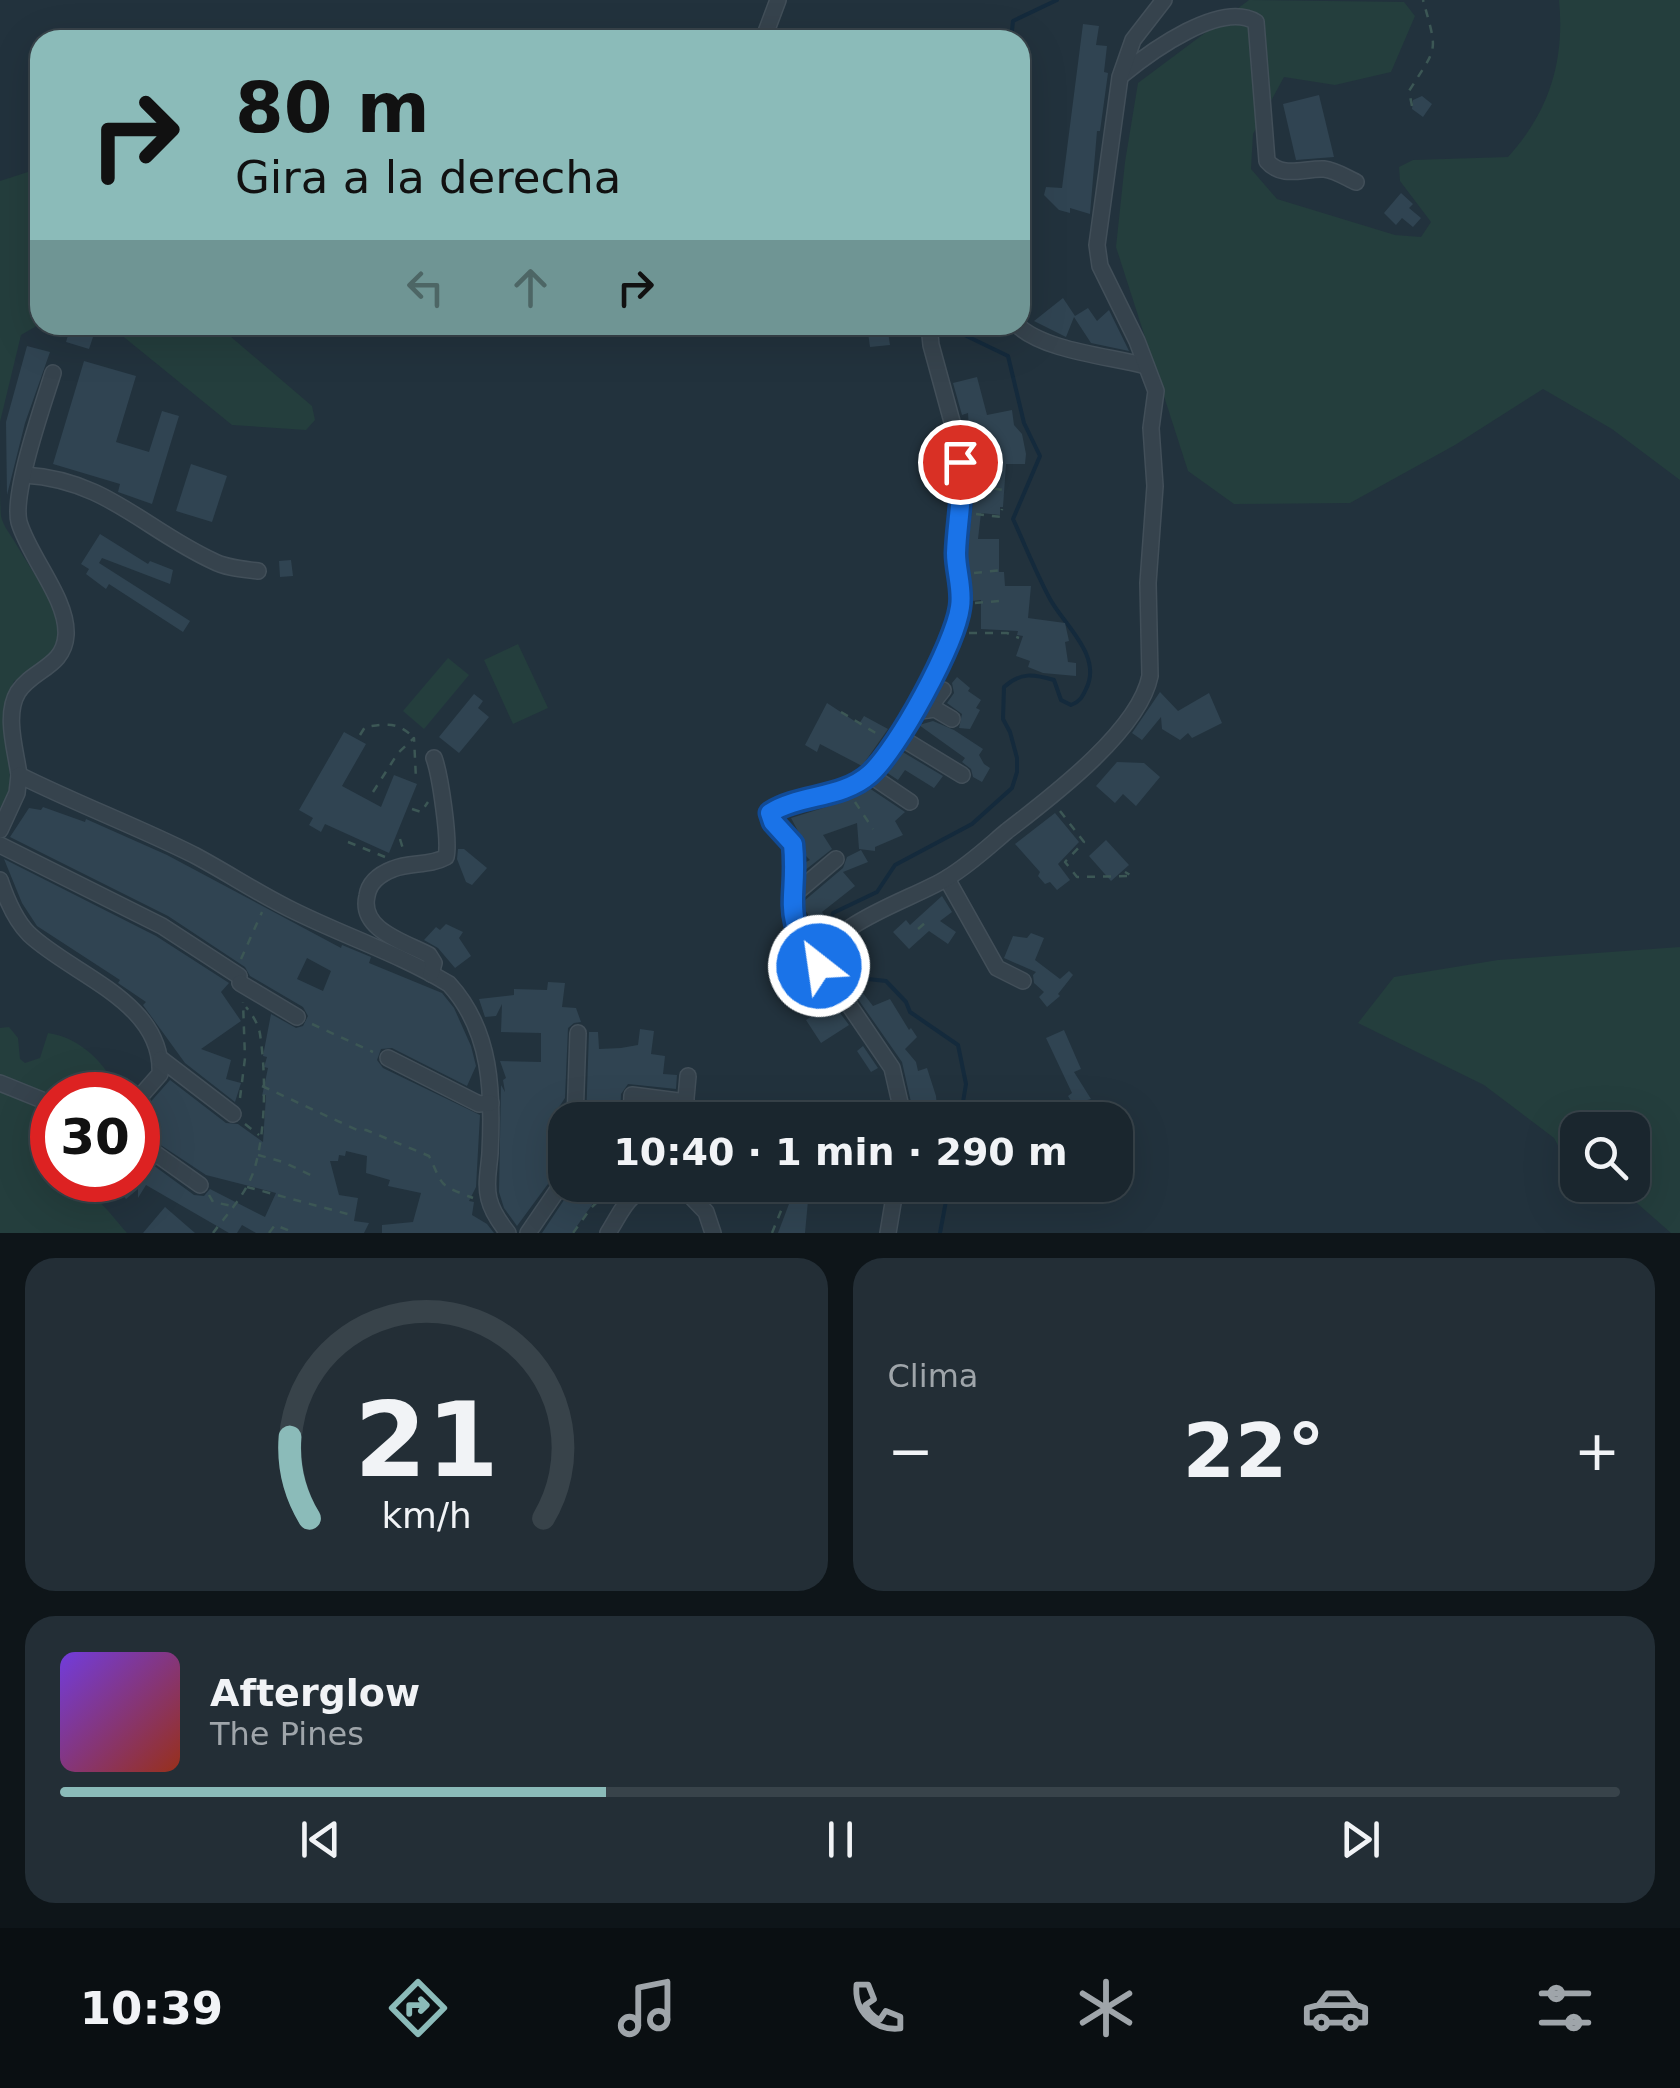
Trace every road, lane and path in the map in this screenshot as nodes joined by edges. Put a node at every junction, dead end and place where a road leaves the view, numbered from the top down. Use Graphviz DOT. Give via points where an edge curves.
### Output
graph roads {
  1 [pos="778,0"];
  2 [pos="1164,0"];
  3 [pos="1423,0"];
  4 [pos="767,30"];
  5 [pos="1120,77"];
  6 [pos="1412,106"];
  7 [pos="1356,182"];
  8 [pos="930,335"];
  9 [pos="1029,335"];
  10 [pos="1146,366"];
  11 [pos="53,373"];
  12 [pos="1002,461"];
  13 [pos="960,462"];
  14 [pos="25,475"];
  15 [pos="961,484"];
  16 [pos="1004,490"];
  17 [pos="1002,508"];
  18 [pos="960,513"];
  19 [pos="1002,570"];
  20 [pos="258,571"];
  21 [pos="958,574"];
  22 [pos="999,602"];
  23 [pos="960,604"];
  24 [pos="953,633"];
  25 [pos="1019,638"];
  26 [pos="943,690"];
  27 [pos="920,711"];
  28 [pos="840,712"];
  29 [pos="952,719"];
  30 [pos="360,735"];
  31 [pos="414,738"];
  32 [pos="895,740"];
  33 [pos="434,758"];
  34 [pos="870,774"];
  35 [pos="19,775"];
  36 [pos="962,775"];
  37 [pos="416,779"];
  38 [pos="841,790"];
  39 [pos="372,792"];
  40 [pos="1049,798"];
  41 [pos="910,802"];
  42 [pos="0,830"];
  43 [pos="874,830"];
  44 [pos="348,842"];
  45 [pos="0,845"];
  46 [pos="389,858"];
  47 [pos="836,859"];
  48 [pos="1125,872"];
  49 [pos="946,879"];
  50 [pos="0,880"];
  51 [pos="269,897"];
  52 [pos="791,897"];
  53 [pos="926,923"];
  54 [pos="918,929"];
  55 [pos="819,966"];
  56 [pos="431,974"];
  57 [pos="240,980"];
  58 [pos="1023,981"];
  59 [pos="243,1004"];
  60 [pos="297,1017"];
  61 [pos="578,1033"];
  62 [pos="161,1058"];
  63 [pos="388,1058"];
  64 [pos="160,1074"];
  65 [pos="688,1076"];
  66 [pos="0,1083"];
  67 [pos="262,1086"];
  68 [pos="30,1095"];
  69 [pos="575,1102"];
  70 [pos="632,1102"];
  71 [pos="686,1102"];
  72 [pos="900,1102"];
  73 [pos="491,1103"];
  74 [pos="233,1114"];
  75 [pos="259,1134"];
  76 [pos="256,1155"];
  77 [pos="160,1157"];
  78 [pos="317,1178"];
  79 [pos="200,1184"];
  80 [pos="246,1186"];
  81 [pos="549,1202"];
  82 [pos="627,1202"];
  83 [pos="697,1202"];
  84 [pos="785,1202"];
  85 [pos="893,1202"];
  86 [pos="490,1204"];
  87 [pos="233,1206"];
  88 [pos="355,1216"];
  89 [pos="612,1226"];
  90 [pos="708,1230"];
  91 [pos="213,1233"];
  92 [pos="269,1233"];
  93 [pos="295,1233"];
  94 [pos="508,1233"];
  95 [pos="528,1233"];
  96 [pos="574,1233"];
  97 [pos="772,1233"];
  98 [pos="888,1233"];
  1 -- 4 [label="street"];
  2 -- 5 [label="street" via="1133,40"];
  3 -- 6 [label="path" via="1434,36 1432,56 1409,91"];
  5 -- 7 [label="street" via="1193,25 1240,12 1256,22 1267,162 1291,172 1327,169"];
  5 -- 10 [label="street" via="1097,245 1100,266"];
  8 -- 13 [label="street"];
  9 -- 10 [label="street"];
  10 -- 40 [label="street" via="1156,391 1147,694"];
  11 -- 14 [label="street"];
  12 -- 13 [label="path"];
  13 -- 15 [label="street"];
  14 -- 20 [label="street" via="83,485 215,563"];
  14 -- 35 [label="street" via="19,520 66,630 63,651 18,692 14,704"];
  15 -- 16 [label="path"];
  15 -- 18 [label="street"];
  17 -- 18 [label="path" via="1001,517"];
  18 -- 21 [label="street"];
  19 -- 21 [label="path"];
  21 -- 23 [label="street"];
  22 -- 23 [label="path"];
  23 -- 24 [label="street"];
  24 -- 25 [label="path"];
  24 -- 27 [label="street"];
  26 -- 27 [label="street"];
  27 -- 29 [label="street" via="935,709"];
  27 -- 32 [label="street"];
  28 -- 32 [label="path"];
  30 -- 31 [label="path" via="365,727 390,723"];
  31 -- 37 [label="path"];
  31 -- 39 [label="path"];
  32 -- 34 [label="street"];
  32 -- 36 [label="street"];
  33 -- 56 [label="street" via="442,779 446,857 382,874 368,888 365,906 377,928 429,955"];
  34 -- 38 [label="street"];
  34 -- 41 [label="street"];
  35 -- 42 [label="street"];
  35 -- 51 [label="street" via="135,826"];
  38 -- 43 [label="path"];
  38 -- 52 [label="street" via="770,813 793,844"];
  40 -- 48 [label="path" via="1084,842 1065,862 1077,878 1132,876"];
  40 -- 49 [label="street"];
  44 -- 46 [label="path"];
  45 -- 57 [label="street" via="162,926"];
  47 -- 52 [label="street"];
  49 -- 55 [label="street" via="871,914 825,949"];
  49 -- 58 [label="street" via="997,968"];
  50 -- 62 [label="street" via="26,932 118,996 159,1044"];
  51 -- 56 [label="street"];
  51 -- 57 [label="path" via="242,954"];
  52 -- 55 [label="street" via="794,922"];
  53 -- 54 [label="path"];
  55 -- 72 [label="street" via="892,1068"];
  56 -- 73 [label="street" via="458,994 484,1044"];
  57 -- 59 [label="path"];
  57 -- 60 [label="street"];
  59 -- 67 [label="path" via="260,1034"];
  59 -- 74 [label="path" via="245,1069"];
  60 -- 63 [label="path"];
  61 -- 69 [label="street"];
  62 -- 64 [label="street"];
  62 -- 74 [label="street"];
  63 -- 73 [label="street" via="479,1104"];
  65 -- 71 [label="street"];
  66 -- 68 [label="street"];
  67 -- 75 [label="path"];
  67 -- 86 [label="path" via="428,1156 445,1186"];
  70 -- 71 [label="street" via="632,1095"];
  73 -- 86 [label="street"];
  74 -- 75 [label="path"];
  75 -- 76 [label="path"];
  76 -- 78 [label="path"];
  76 -- 80 [label="path"];
  77 -- 79 [label="street"];
  79 -- 87 [label="path" via="213,1202"];
  80 -- 87 [label="path"];
  80 -- 88 [label="path"];
  81 -- 95 [label="street"];
  82 -- 89 [label="street"];
  83 -- 90 [label="street"];
  84 -- 97 [label="path"];
  85 -- 98 [label="street"];
  86 -- 94 [label="street"];
  87 -- 91 [label="path"];
  89 -- 96 [label="path" via="607,1193"];
  92 -- 93 [label="path" via="275,1225"];
}
